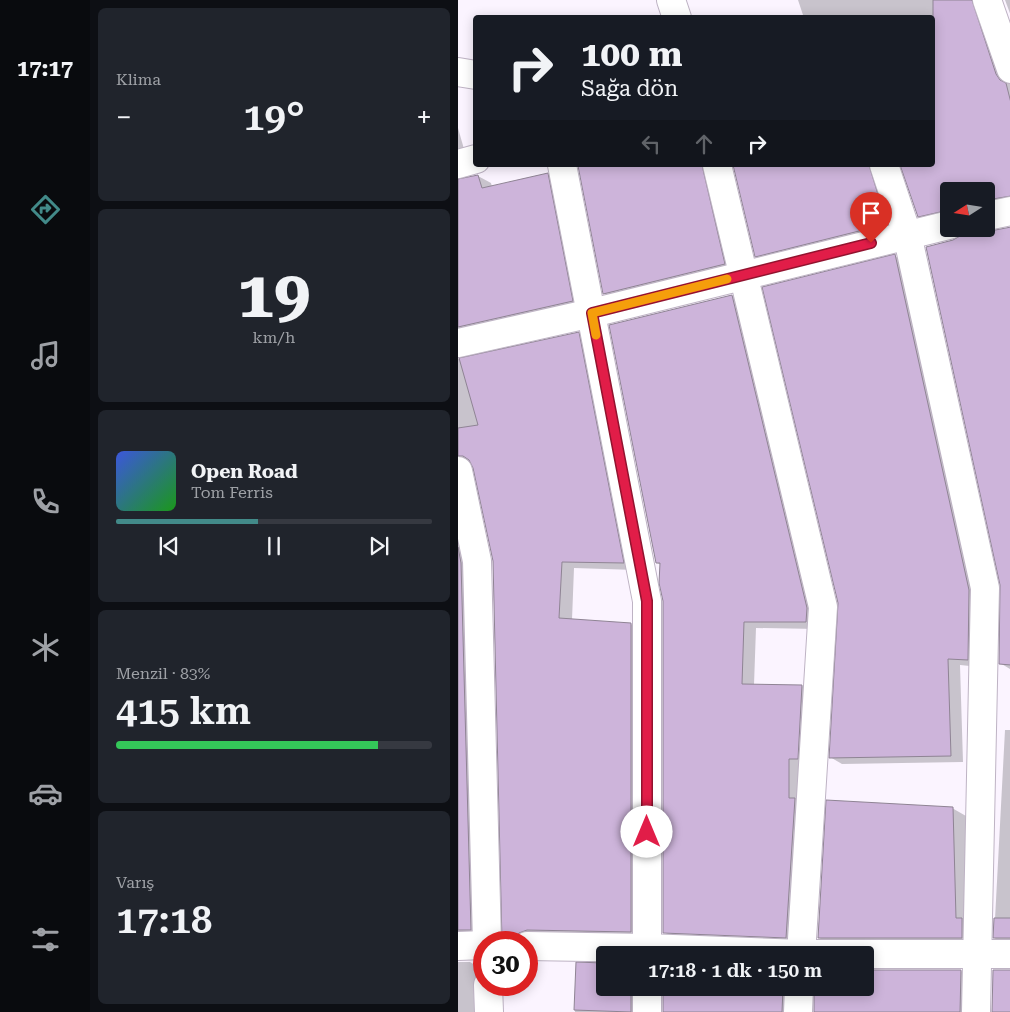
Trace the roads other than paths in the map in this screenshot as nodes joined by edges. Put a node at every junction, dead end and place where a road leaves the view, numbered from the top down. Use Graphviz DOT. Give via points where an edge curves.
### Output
graph roads {
  1 [pos="671,0"];
  2 [pos="987,0"];
  3 [pos="675,15"];
  4 [pos="1010,69"];
  5 [pos="458,72"];
  6 [pos="473,74"];
  7 [pos="473,159"];
  8 [pos="458,164"];
  9 [pos="562,167"];
  10 [pos="717,167"];
  11 [pos="885,167"];
  12 [pos="1010,211"];
  13 [pos="996,214"];
  14 [pos="940,227"];
  15 [pos="907,234"];
  16 [pos="744,274"];
  17 [pos="592,313"];
  18 [pos="458,343"];
  19 [pos="458,471"];
  20 [pos="487,931"];
  21 [pos="458,946"];
  22 [pos="473,946"];
  23 [pos="647,946"];
  24 [pos="803,946"];
  25 [pos="538,947"];
  26 [pos="596,949"];
  27 [pos="977,953"];
  28 [pos="874,954"];
  29 [pos="1010,954"];
  30 [pos="488,996"];
  31 [pos="647,996"];
  32 [pos="799,996"];
  33 [pos="489,1012"];
  34 [pos="648,1012"];
  35 [pos="798,1012"];
  36 [pos="976,1012"];
  1 -- 3 [label="street"];
  2 -- 4 [label="street"];
  5 -- 6 [label="street"];
  7 -- 8 [label="street"];
  9 -- 17 [label="street"];
  10 -- 16 [label="street"];
  11 -- 15 [label="street"];
  12 -- 13 [label="street"];
  14 -- 15 [label="street"];
  15 -- 16 [label="street"];
  15 -- 27 [label="street" via="985,588"];
  16 -- 17 [label="street"];
  16 -- 24 [label="street" via="823,607"];
  17 -- 18 [label="street"];
  17 -- 23 [label="street" via="647,601"];
  19 -- 20 [label="street" via="477,561"];
  21 -- 22 [label="street"];
  25 -- 26 [label="street"];
  27 -- 28 [label="street"];
  27 -- 29 [label="street"];
  27 -- 36 [label="street"];
  30 -- 33 [label="street"];
  31 -- 34 [label="street"];
  32 -- 35 [label="street"];
}
